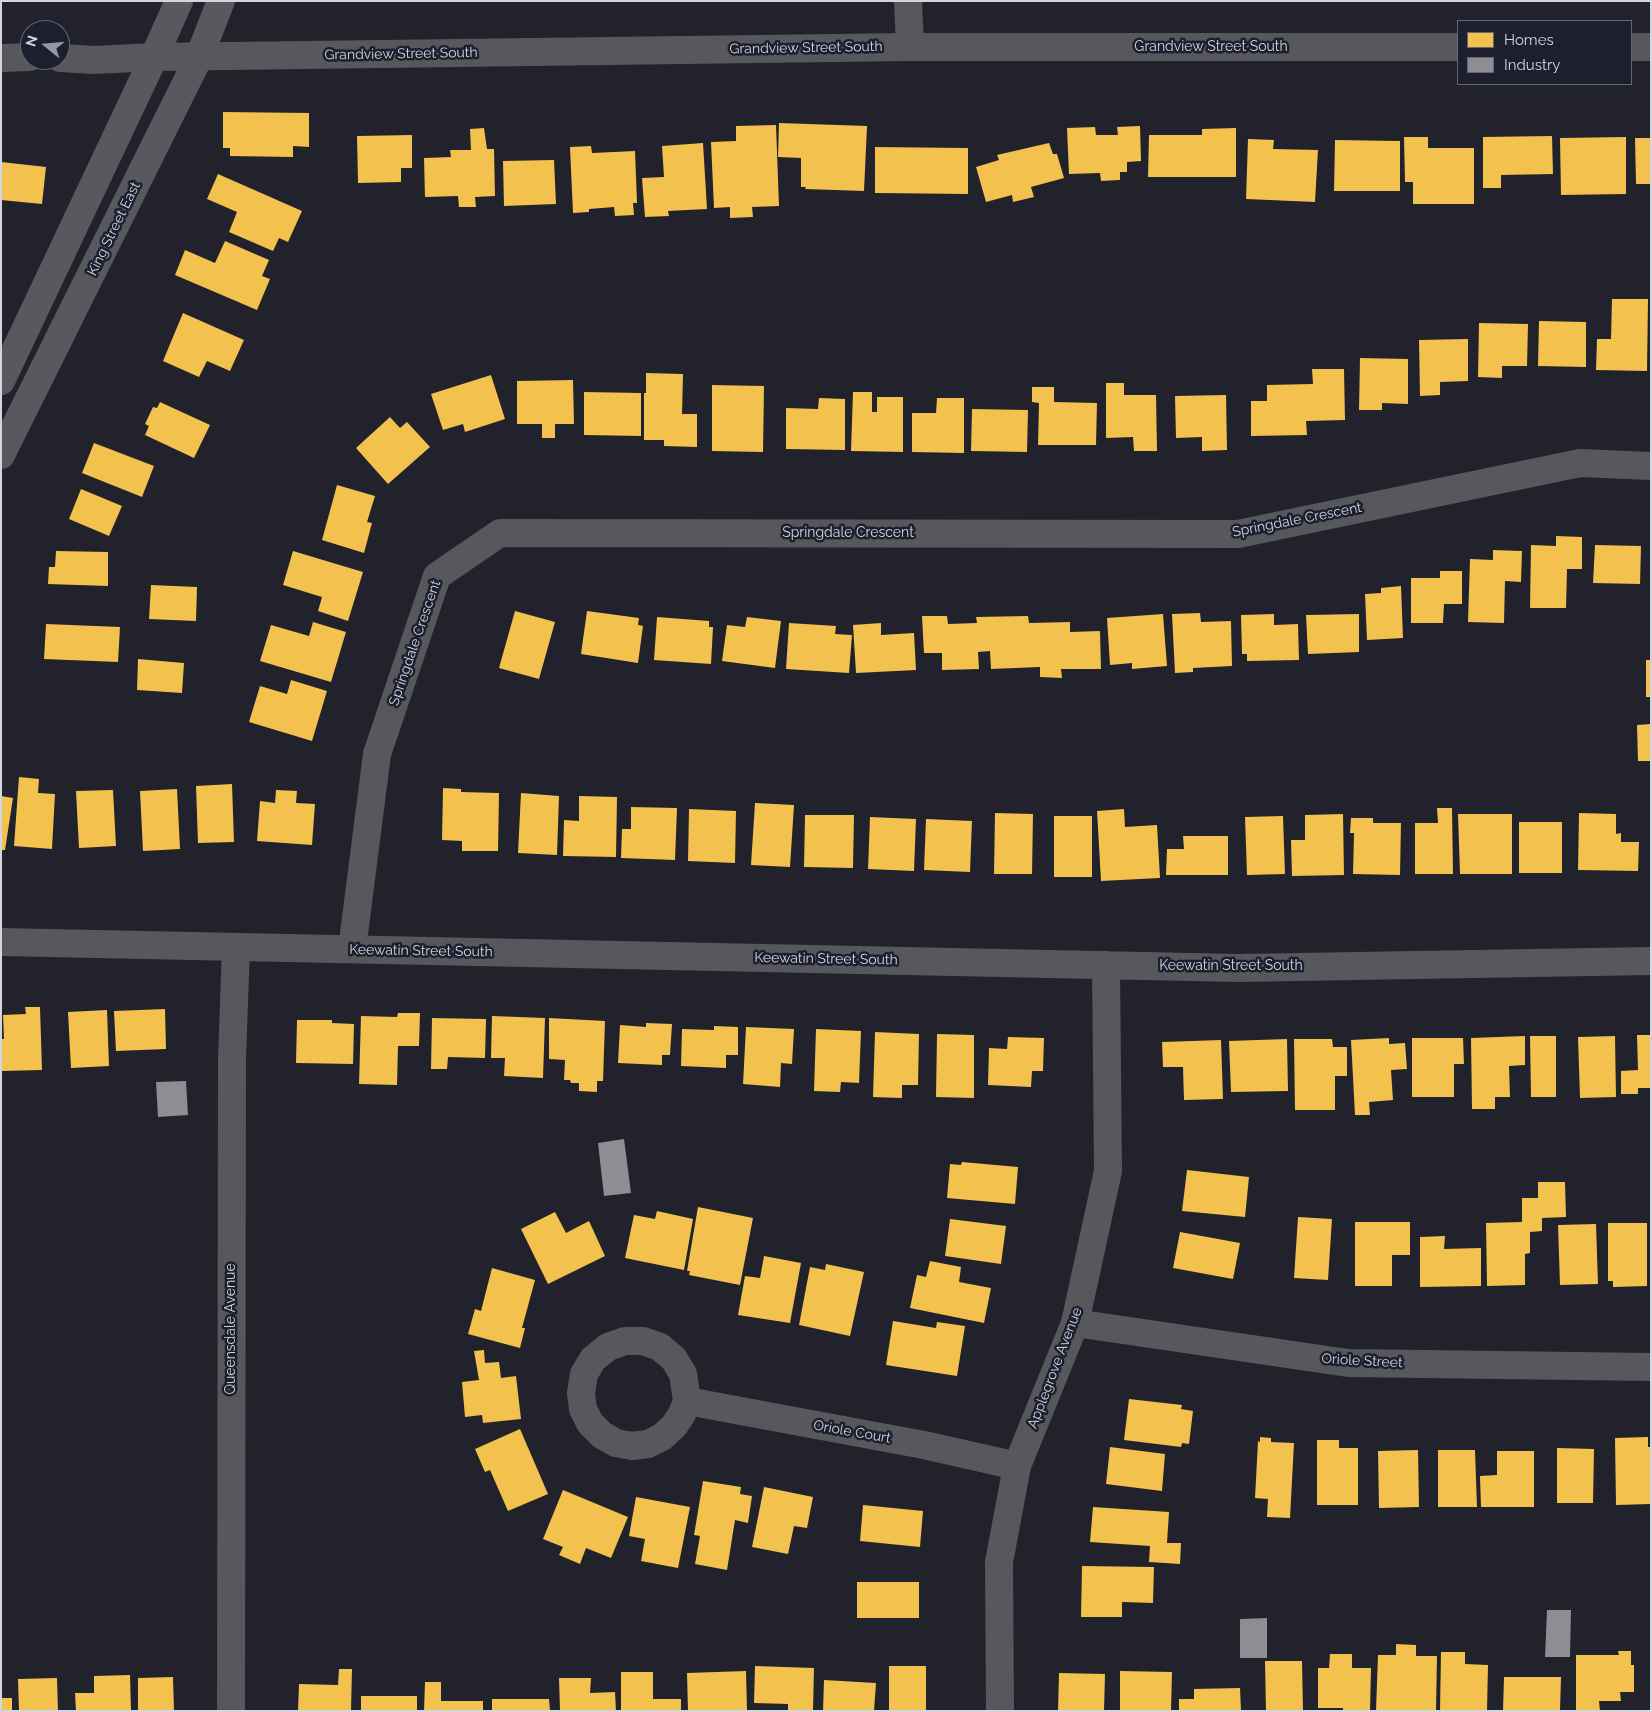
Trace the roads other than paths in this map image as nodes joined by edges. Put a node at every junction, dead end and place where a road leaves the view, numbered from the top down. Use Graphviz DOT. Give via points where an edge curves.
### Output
graph roads {
  1 [pos="179,1"];
  2 [pos="221,1"];
  3 [pos="908,1"];
  4 [pos="910,47"];
  5 [pos="1457,47"];
  6 [pos="1632,47"];
  7 [pos="1651,47"];
  8 [pos="20,57"];
  9 [pos="154,57"];
  10 [pos="199,57"];
  11 [pos="1,58"];
  12 [pos="70,59"];
  13 [pos="1,381"];
  14 [pos="1,455"];
  15 [pos="1651,466"];
  16 [pos="1,942"];
  17 [pos="236,947"];
  18 [pos="352,949"];
  19 [pos="1651,961"];
  20 [pos="1106,965"];
  21 [pos="1075,1322"];
  22 [pos="1651,1367"];
  23 [pos="687,1401"];
  24 [pos="1017,1466"];
  25 [pos="231,1711"];
  26 [pos="1000,1711"];
  1 -- 9 [label="main road"];
  2 -- 10 [label="main road, King Street East"];
  3 -- 4 [label="street"];
  4 -- 5 [label="street, Grandview Street South"];
  4 -- 10 [label="street, Grandview Street South"];
  6 -- 7 [label="street"];
  8 -- 11 [label="street"];
  9 -- 10 [label="street, Grandview Street South"];
  9 -- 12 [label="street, Grandview Street South"];
  9 -- 13 [label="main road"];
  10 -- 14 [label="main road, King Street East"];
  15 -- 18 [label="street, Springdale Crescent" via="1580,463 1238,534 500,533 437,576 377,754"];
  16 -- 17 [label="street, Keewatin Street South"];
  17 -- 18 [label="street, Keewatin Street South"];
  17 -- 25 [label="street, Queensdale Avenue" via="232,1059"];
  18 -- 20 [label="street, Keewatin Street South"];
  19 -- 20 [label="street, Keewatin Street South" via="1239,968"];
  20 -- 21 [label="street, Applegrove Avenue" via="1108,1172"];
  21 -- 22 [label="street, Oriole Street" via="1348,1363"];
  21 -- 24 [label="street, Applegrove Avenue"];
  23 -- 24 [label="street, Oriole Court" via="924,1445"];
  24 -- 26 [label="street, Applegrove Avenue" via="999,1562"];
}
